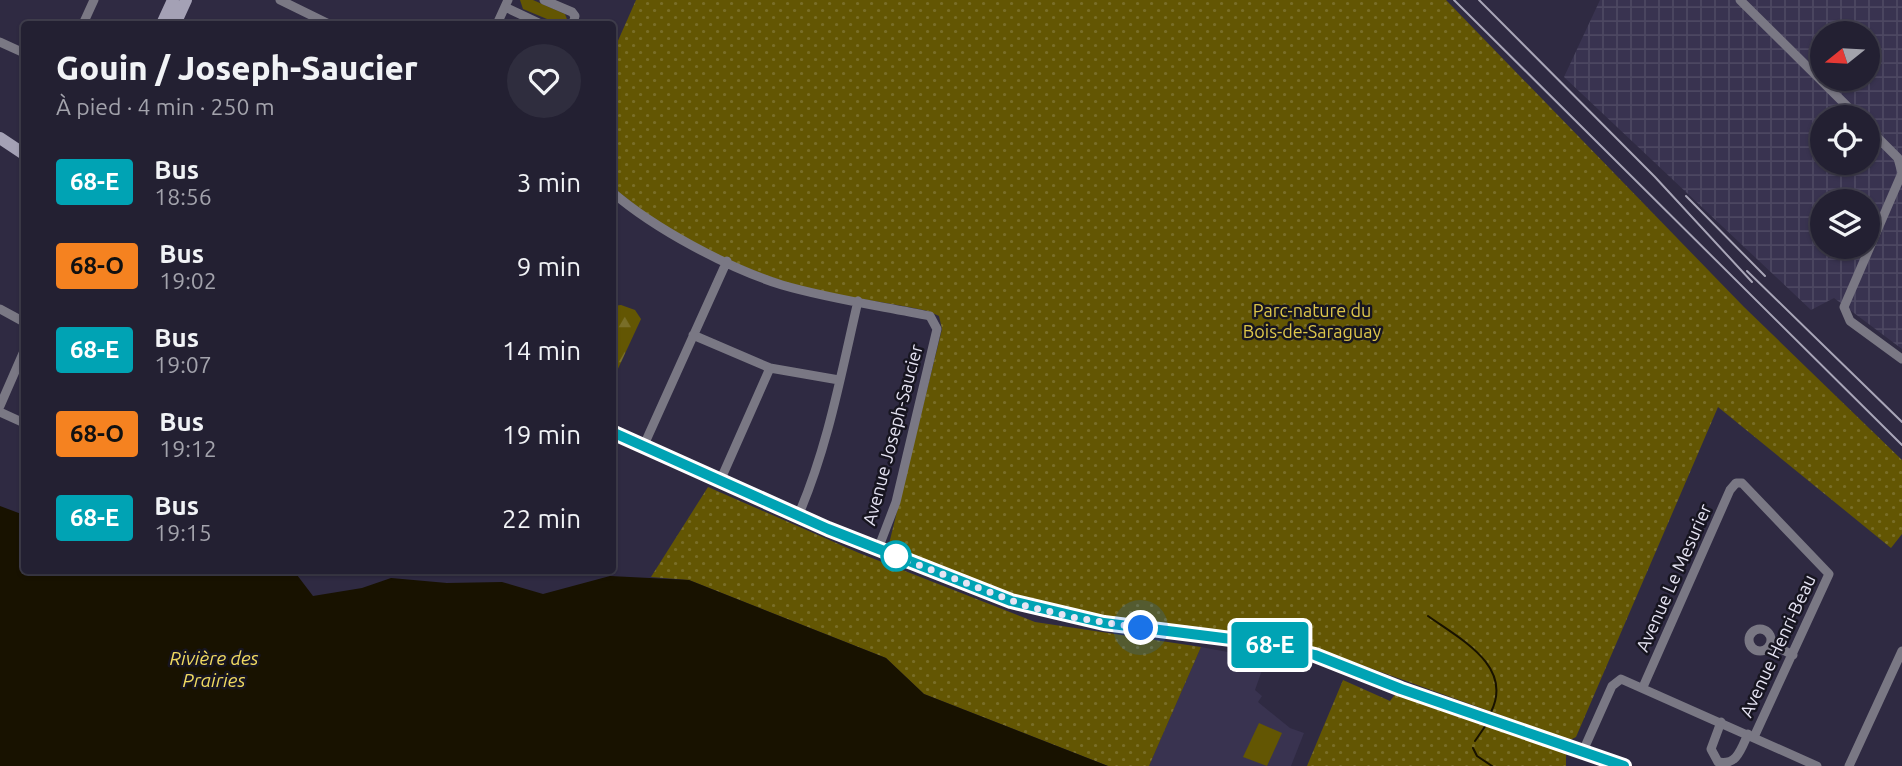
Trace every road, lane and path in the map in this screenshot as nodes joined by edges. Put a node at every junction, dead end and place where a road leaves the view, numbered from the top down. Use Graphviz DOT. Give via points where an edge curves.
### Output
graph roads {
  1 [pos="93,0"];
  2 [pos="173,0"];
  3 [pos="186,0"];
  4 [pos="281,0"];
  5 [pos="544,0"];
  6 [pos="1740,0"];
  7 [pos="506,4"];
  8 [pos="84,21"];
  9 [pos="163,21"];
  10 [pos="176,21"];
  11 [pos="323,21"];
  12 [pos="498,21"];
  13 [pos="536,21"];
  14 [pos="574,21"];
  15 [pos="0,42"];
  16 [pos="21,52"];
  17 [pos="1845,105"];
  18 [pos="0,138"];
  19 [pos="1880,140"];
  20 [pos="21,153"];
  21 [pos="616,195"];
  22 [pos="727,261"];
  23 [pos="858,301"];
  24 [pos="0,309"];
  25 [pos="21,320"];
  26 [pos="693,335"];
  27 [pos="21,356"];
  28 [pos="1902,359"];
  29 [pos="770,368"];
  30 [pos="839,380"];
  31 [pos="4,386"];
  32 [pos="0,406"];
  33 [pos="0,412"];
  34 [pos="21,422"];
  35 [pos="616,434"];
  36 [pos="644,445"];
  37 [pos="720,481"];
  38 [pos="1736,483"];
  39 [pos="798,516"];
  40 [pos="878,549"];
  41 [pos="1771,644"];
  42 [pos="1902,651"];
  43 [pos="1793,654"];
  44 [pos="1643,687"];
  45 [pos="1721,722"];
  46 [pos="1751,735"];
  47 [pos="1583,751"];
  48 [pos="1623,766"];
  49 [pos="1817,766"];
  50 [pos="1849,766"];
  1 -- 8 [label="street"];
  2 -- 9 [label="street"];
  3 -- 10 [label="street"];
  4 -- 11 [label="street"];
  5 -- 14 [label="street" via="572,12"];
  6 -- 17 [label="street"];
  7 -- 12 [label="street"];
  7 -- 13 [label="street"];
  15 -- 16 [label="street"];
  18 -- 20 [label="street"];
  19 -- 28 [label="street" via="1898,158 1902,173 1844,307 1850,321"];
  21 -- 22 [label="street" via="668,232"];
  22 -- 23 [label="street" via="783,285"];
  22 -- 26 [label="street"];
  23 -- 30 [label="street"];
  23 -- 40 [label="street, Avenue Joseph-Saucier" via="930,316 937,329 896,502"];
  24 -- 25 [label="street"];
  26 -- 29 [label="street"];
  26 -- 36 [label="street"];
  27 -- 31 [label="street"];
  29 -- 30 [label="street"];
  29 -- 37 [label="street"];
  30 -- 39 [label="street" via="818,468"];
  31 -- 32 [label="street"];
  33 -- 34 [label="street"];
  35 -- 36 [label="street"];
  36 -- 37 [label="street"];
  37 -- 39 [label="street"];
  38 -- 43 [label="street, Avenue Henri-Beau" via="1746,486 1828,573"];
  38 -- 44 [label="street, Avenue Le Mesurier"];
  39 -- 40 [label="street"];
  40 -- 47 [label="street" via="1052,613 1263,643 1315,655"];
  41 -- 43 [label="street"];
  42 -- 50 [label="street"];
  43 -- 46 [label="street, Avenue Henri-Beau"];
  44 -- 45 [label="street"];
  44 -- 47 [label="street" via="1619,679 1612,686"];
  45 -- 46 [label="street"];
  45 -- 46 [label="street, Avenue Henri-Beau" via="1711,749 1718,762 1735,759"];
  46 -- 49 [label="street"];
  47 -- 48 [label="street"];
}
